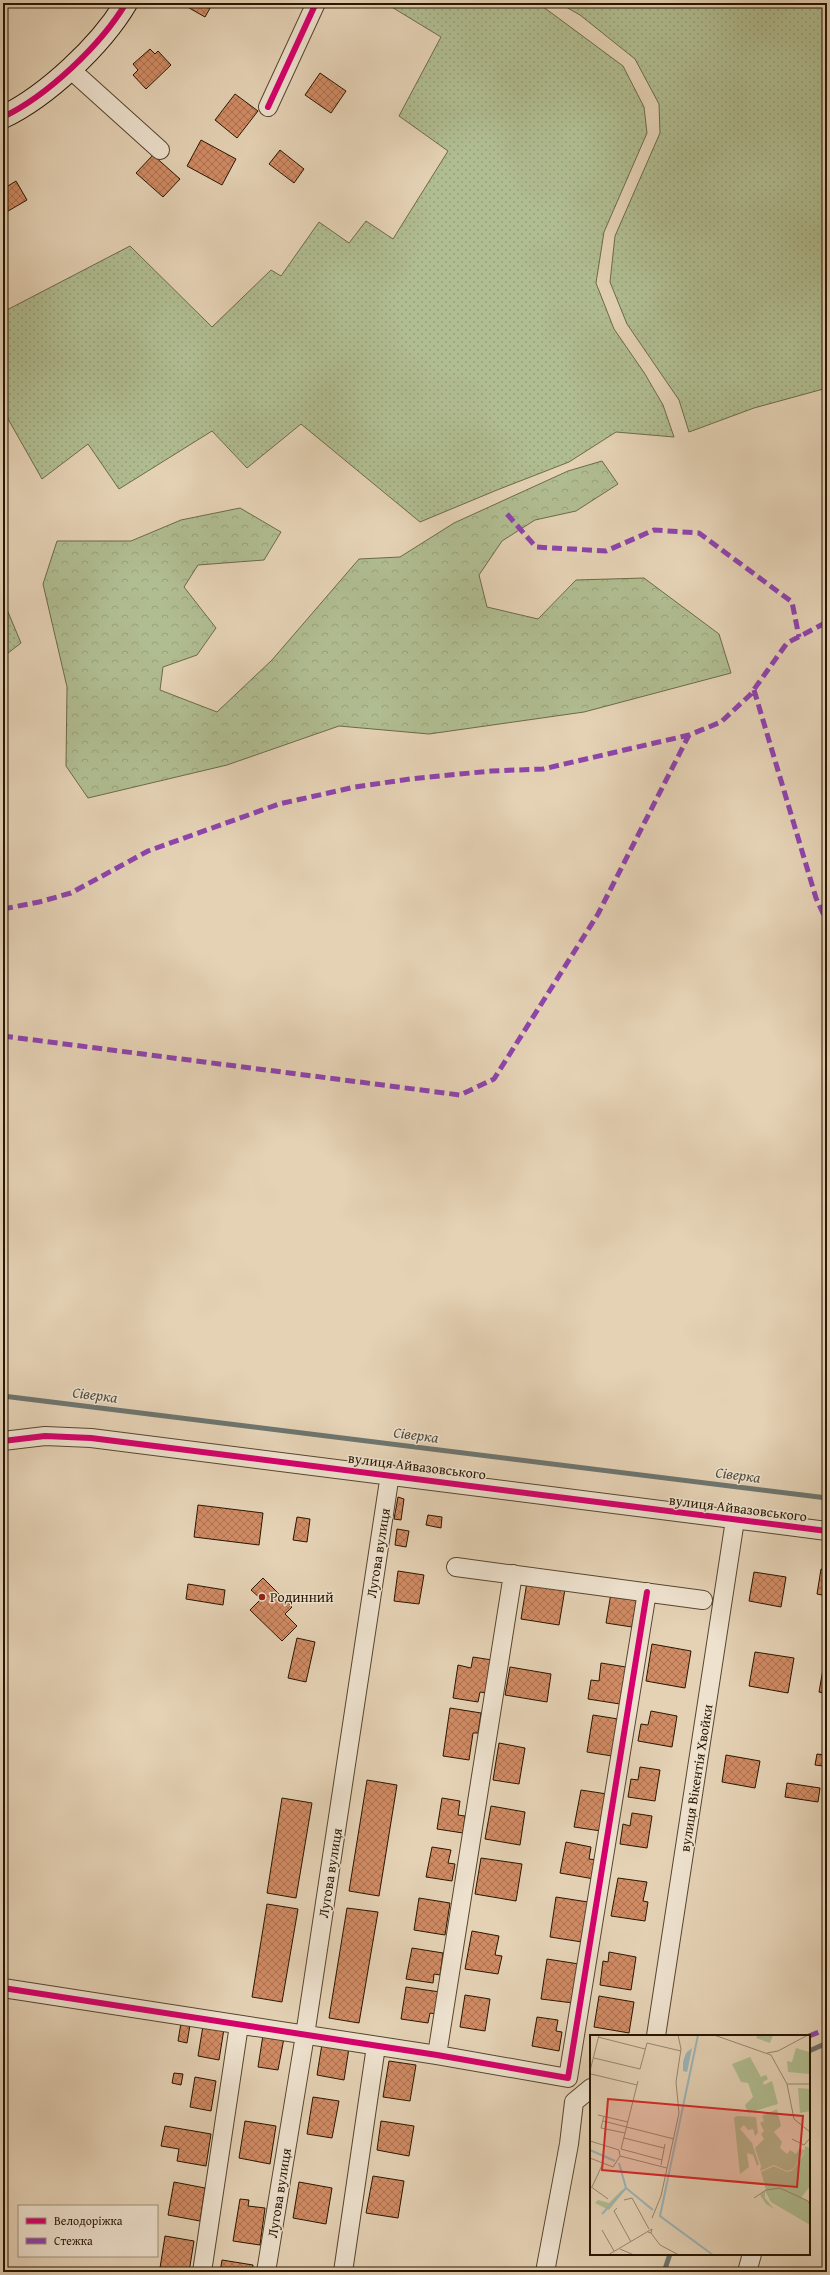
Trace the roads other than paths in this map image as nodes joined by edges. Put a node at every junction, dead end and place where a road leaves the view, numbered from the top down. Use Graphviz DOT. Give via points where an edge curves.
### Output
graph roads {
  1 [pos="126,3"];
  2 [pos="316,3"];
  3 [pos="69,68"];
  4 [pos="268,107"];
  5 [pos="3,117"];
  6 [pos="160,150"];
  7 [pos="3,1441"];
  8 [pos="390,1474"];
  9 [pos="735,1520"];
  10 [pos="827,1531"];
  11 [pos="456,1567"];
  12 [pos="513,1574"];
  13 [pos="647,1592"];
  14 [pos="703,1600"];
  15 [pos="3,1988"];
  16 [pos="239,2025"];
  17 [pos="305,2035"];
  18 [pos="656,2035"];
  19 [pos="376,2046"];
  20 [pos="437,2055"];
  21 [pos="590,2089"];
  22 [pos="752,2255"];
  23 [pos="202,2272"];
  24 [pos="266,2272"];
  25 [pos="343,2272"];
  26 [pos="545,2272"];
  27 [pos="747,2272"];
  1 -- 3 [label="street" via="96,43"];
  2 -- 4 [label="street"];
  3 -- 5 [label="street" via="37,97"];
  3 -- 6 [label="street"];
  7 -- 8 [label="street, вулиця Айвазовського" via="44,1436 91,1438"];
  8 -- 9 [label="street, вулиця Айвазовського"];
  8 -- 17 [label="street, Лугова вулиця"];
  9 -- 10 [label="street, вулиця Айвазовського"];
  9 -- 18 [label="street, вулиця Вікентія Хвойки"];
  11 -- 12 [label="street"];
  12 -- 13 [label="street"];
  12 -- 20 [label="street"];
  13 -- 14 [label="street"];
  13 -- 20 [label="street" via="568,2078"];
  15 -- 16 [label="street"];
  16 -- 17 [label="street"];
  16 -- 23 [label="street"];
  17 -- 19 [label="street"];
  17 -- 24 [label="street, Лугова вулиця"];
  19 -- 20 [label="street"];
  19 -- 25 [label="street"];
  21 -- 26 [label="street" via="574,2102 569,2144"];
  22 -- 27 [label="street"];
}
